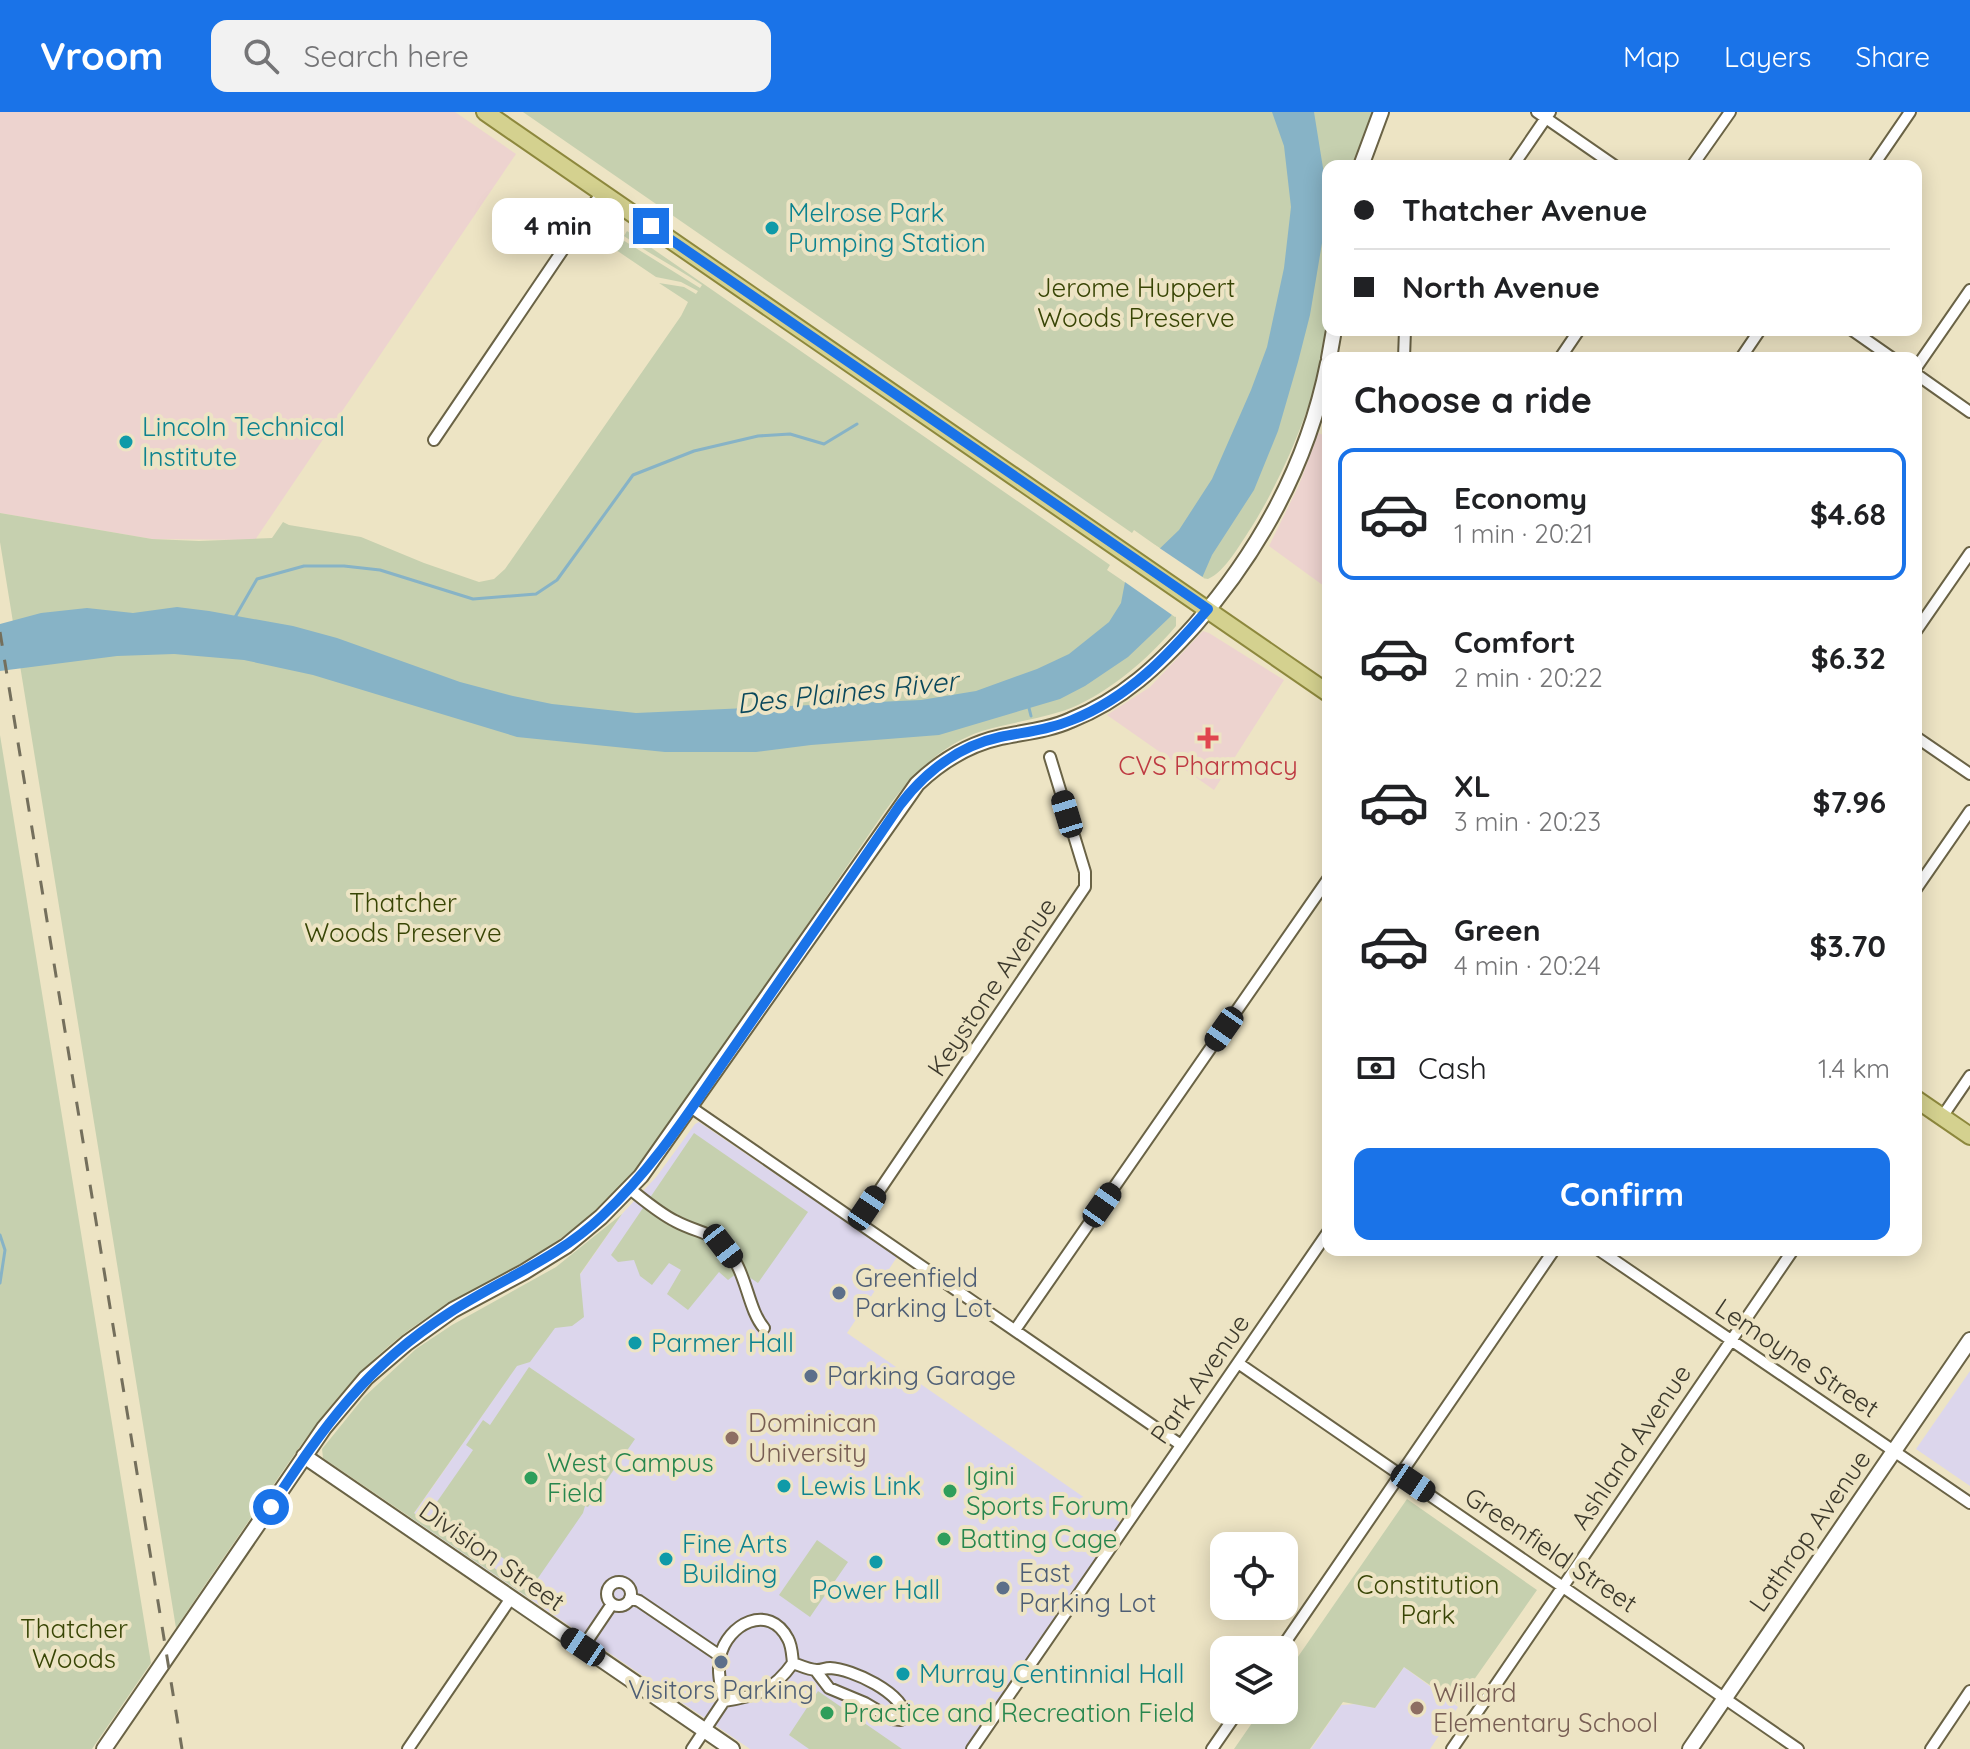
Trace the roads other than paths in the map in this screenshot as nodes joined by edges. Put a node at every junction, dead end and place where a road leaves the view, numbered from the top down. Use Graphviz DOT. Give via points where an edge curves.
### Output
graph roads {
  1 [pos="485,112"];
  2 [pos="1381,112"];
  3 [pos="1730,112"];
  4 [pos="1910,112"];
  5 [pos="1544,114"];
  6 [pos="1363,160"];
  7 [pos="1517,160"];
  8 [pos="1607,160"];
  9 [pos="1696,160"];
  10 [pos="1877,160"];
  11 [pos="602,192"];
  12 [pos="1970,290"];
  13 [pos="1861,336"];
  14 [pos="1883,352"];
  15 [pos="1922,359"];
  16 [pos="1922,378"];
  17 [pos="1322,384"];
  18 [pos="1970,412"];
  19 [pos="434,440"];
  20 [pos="1970,553"];
  21 [pos="1208,609"];
  22 [pos="1922,622"];
  23 [pos="1322,689"];
  24 [pos="1922,741"];
  25 [pos="1050,757"];
  26 [pos="1970,774"];
  27 [pos="1970,811"];
  28 [pos="1922,880"];
  29 [pos="1322,888"];
  30 [pos="1970,1076"];
  31 [pos="1922,1103"];
  32 [pos="692,1108"];
  33 [pos="1942,1117"];
  34 [pos="1970,1136"];
  35 [pos="630,1189"];
  36 [pos="858,1222"];
  37 [pos="1322,1241"];
  38 [pos="1550,1256"];
  39 [pos="1608,1256"];
  40 [pos="1789,1256"];
  41 [pos="764,1328"];
  42 [pos="1015,1330"];
  43 [pos="1731,1340"];
  44 [pos="1970,1340"];
  45 [pos="1238,1363"];
  46 [pos="1181,1445"];
  47 [pos="1894,1452"];
  48 [pos="304,1456"];
  49 [pos="1400,1474"];
  50 [pos="1970,1503"];
  51 [pos="1564,1585"];
  52 [pos="511,1598"];
  53 [pos="630,1598"];
  54 [pos="612,1604"];
  55 [pos="1290,1636"];
  56 [pos="583,1647"];
  57 [pos="720,1656"];
  58 [pos="793,1663"];
  59 [pos="816,1671"];
  60 [pos="1970,1691"];
  61 [pos="1725,1698"];
  62 [pos="724,1701"];
  63 [pos="1229,1724"];
  64 [pos="705,1731"];
  65 [pos="104,1749"];
  66 [pos="408,1749"];
  67 [pos="692,1749"];
  68 [pos="732,1749"];
  69 [pos="972,1749"];
  70 [pos="1212,1749"];
  71 [pos="1452,1749"];
  72 [pos="1690,1749"];
  73 [pos="1798,1749"];
  74 [pos="1931,1749"];
  1 -- 11 [label="main road"];
  2 -- 6 [label="street"];
  3 -- 9 [label="street"];
  4 -- 10 [label="street"];
  5 -- 7 [label="street"];
  5 -- 8 [label="street"];
  11 -- 19 [label="street"];
  11 -- 21 [label="main road"];
  12 -- 15 [label="street"];
  13 -- 14 [label="street"];
  16 -- 18 [label="street"];
  17 -- 21 [label="street" via="1308,438 1281,502 1257,545"];
  20 -- 22 [label="street"];
  21 -- 23 [label="main road"];
  21 -- 32 [label="street" via="1157,666 1101,706 1053,727 983,742 930,771 900,805"];
  24 -- 26 [label="street"];
  25 -- 36 [label="street, Keystone Avenue" via="1085,887"];
  27 -- 28 [label="street"];
  29 -- 42 [label="street"];
  30 -- 33 [label="street"];
  31 -- 33 [label="main road"];
  32 -- 35 [label="street"];
  32 -- 36 [label="street"];
  33 -- 34 [label="main road"];
  35 -- 41 [label="street" via="676,1222 719,1241 747,1283"];
  35 -- 48 [label="street" via="566,1246 453,1310 385,1360"];
  36 -- 42 [label="street"];
  37 -- 45 [label="street, Park Avenue"];
  38 -- 49 [label="street"];
  39 -- 43 [label="street, Lemoyne Street"];
  40 -- 43 [label="street, Ashland Avenue"];
  42 -- 46 [label="street"];
  43 -- 47 [label="street, Lemoyne Street"];
  43 -- 51 [label="street, Ashland Avenue"];
  44 -- 47 [label="street, Lathrop Avenue"];
  45 -- 46 [label="street, Park Avenue"];
  45 -- 49 [label="street, Greenfield Street"];
  46 -- 69 [label="street, Park Avenue"];
  47 -- 50 [label="street, Lemoyne Street"];
  47 -- 61 [label="street, Lathrop Avenue"];
  48 -- 52 [label="street, Division Street"];
  48 -- 65 [label="street"];
  49 -- 51 [label="street, Greenfield Street"];
  49 -- 55 [label="street"];
  51 -- 61 [label="street, Greenfield Street"];
  51 -- 71 [label="street, Ashland Avenue"];
  52 -- 56 [label="street, Division Street"];
  52 -- 66 [label="street"];
  53 -- 54 [label="street" via="622,1606"];
  53 -- 54 [label="street" via="626,1584 615,1583 607,1590"];
  53 -- 57 [label="street"];
  54 -- 56 [label="street"];
  56 -- 64 [label="street, Division Street"];
  57 -- 58 [label="street" via="732,1633 759,1619 784,1633"];
  57 -- 62 [label="street"];
  58 -- 59 [label="street"];
  58 -- 62 [label="street" via="770,1688"];
  59 -- 59 [label="street" via="829,1688 892,1719 905,1717 890,1693 858,1676 829,1668"];
  60 -- 74 [label="street"];
  61 -- 72 [label="street, Lathrop Avenue"];
  61 -- 73 [label="street, Greenfield Street"];
  62 -- 64 [label="street"];
  63 -- 70 [label="street"];
  64 -- 67 [label="street"];
  64 -- 68 [label="street, Division Street"];
}
